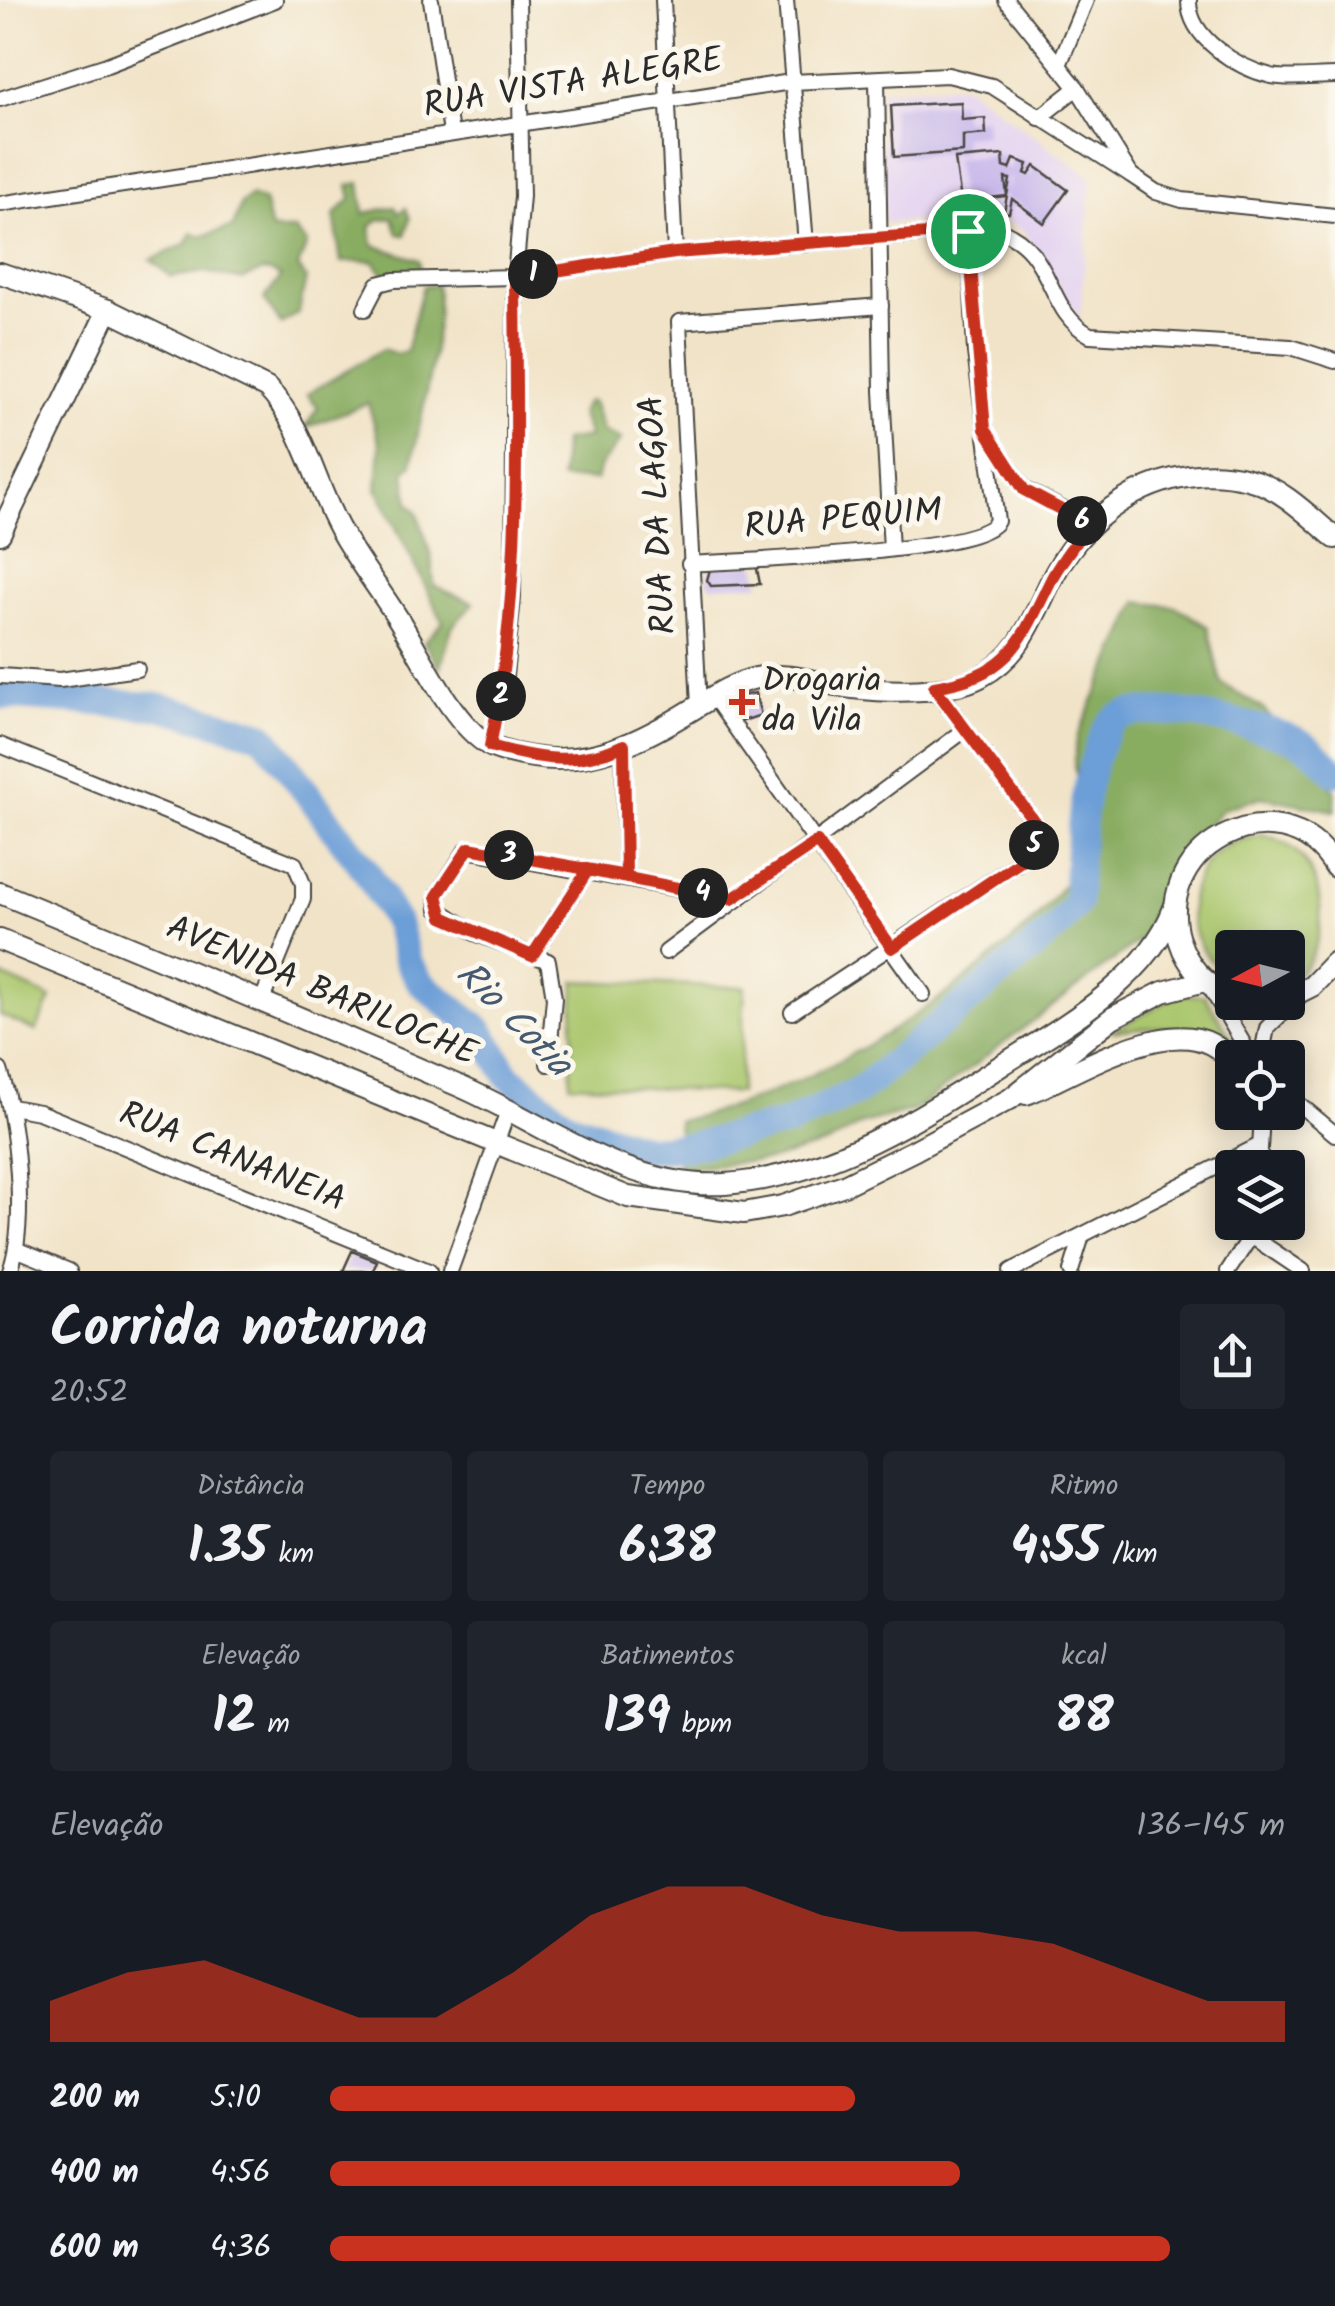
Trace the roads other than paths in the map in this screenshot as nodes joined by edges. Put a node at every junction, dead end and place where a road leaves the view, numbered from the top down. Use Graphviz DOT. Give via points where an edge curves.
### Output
graph roads {
  1 [pos="276,0"];
  2 [pos="431,0"];
  3 [pos="518,0"];
  4 [pos="663,0"];
  5 [pos="786,0"];
  6 [pos="1006,0"];
  7 [pos="1086,0"];
  8 [pos="1189,0"];
  9 [pos="1059,66"];
  10 [pos="1335,76"];
  11 [pos="877,79"];
  12 [pos="791,82"];
  13 [pos="1077,88"];
  14 [pos="668,99"];
  15 [pos="0,100"];
  16 [pos="1038,118"];
  17 [pos="520,123"];
  18 [pos="451,133"];
  19 [pos="1131,175"];
  20 [pos="0,204"];
  21 [pos="1335,216"];
  22 [pos="968,231"];
  23 [pos="881,238"];
  24 [pos="806,244"];
  25 [pos="675,253"];
  26 [pos="0,273"];
  27 [pos="515,277"];
  28 [pos="881,306"];
  29 [pos="365,309"];
  30 [pos="108,310"];
  31 [pos="1335,361"];
  32 [pos="985,429"];
  33 [pos="1088,524"];
  34 [pos="0,534"];
  35 [pos="1335,538"];
  36 [pos="891,549"];
  37 [pos="689,564"];
  38 [pos="137,669"];
  39 [pos="0,676"];
  40 [pos="934,687"];
  41 [pos="706,701"];
  42 [pos="965,730"];
  43 [pos="0,745"];
  44 [pos="624,745"];
  45 [pos="490,746"];
  46 [pos="817,842"];
  47 [pos="1335,867"];
  48 [pos="588,870"];
  49 [pos="626,876"];
  50 [pos="0,893"];
  51 [pos="732,899"];
  52 [pos="1174,908"];
  53 [pos="0,940"];
  54 [pos="892,948"];
  55 [pos="666,952"];
  56 [pos="532,956"];
  57 [pos="1317,980"];
  58 [pos="1206,983"];
  59 [pos="1215,988"];
  60 [pos="923,994"];
  61 [pos="262,1000"];
  62 [pos="792,1012"];
  63 [pos="1241,1040"];
  64 [pos="1265,1040"];
  65 [pos="1215,1050"];
  66 [pos="548,1064"];
  67 [pos="0,1070"];
  68 [pos="1010,1099"];
  69 [pos="11,1106"];
  70 [pos="508,1108"];
  71 [pos="1305,1108"];
  72 [pos="1260,1130"];
  73 [pos="1335,1134"];
  74 [pos="493,1143"];
  75 [pos="1260,1145"];
  76 [pos="1260,1150"];
  77 [pos="1081,1240"];
  78 [pos="1246,1240"];
  79 [pos="1266,1240"];
  80 [pos="18,1250"];
  81 [pos="10,1271"];
  82 [pos="69,1271"];
  83 [pos="429,1271"];
  84 [pos="450,1271"];
  85 [pos="1011,1271"];
  86 [pos="1071,1271"];
  87 [pos="1228,1271"];
  88 [pos="1304,1271"];
  1 -- 15 [label="street"];
  2 -- 18 [label="street"];
  3 -- 17 [label="street"];
  4 -- 14 [label="street"];
  5 -- 12 [label="street"];
  6 -- 9 [label="street"];
  7 -- 9 [label="street"];
  8 -- 10 [label="street" via="1191,22 1202,36 1252,70 1274,77"];
  9 -- 13 [label="street"];
  11 -- 12 [label="street, RUA VISTA ALEGRE"];
  11 -- 16 [label="street, RUA VISTA ALEGRE" via="964,76 992,86"];
  11 -- 23 [label="street"];
  12 -- 14 [label="street, RUA VISTA ALEGRE"];
  12 -- 24 [label="street"];
  13 -- 16 [label="street"];
  13 -- 19 [label="street"];
  14 -- 17 [label="street, RUA VISTA ALEGRE"];
  14 -- 25 [label="street"];
  16 -- 19 [label="street, RUA VISTA ALEGRE"];
  17 -- 18 [label="street, RUA VISTA ALEGRE"];
  17 -- 27 [label="street"];
  18 -- 20 [label="street, RUA VISTA ALEGRE"];
  19 -- 21 [label="street, RUA VISTA ALEGRE" via="1167,198"];
  22 -- 23 [label="street"];
  22 -- 31 [label="street" via="998,229 1026,244 1076,328 1090,335 1291,347"];
  22 -- 32 [label="street"];
  23 -- 24 [label="street"];
  23 -- 28 [label="street"];
  24 -- 25 [label="street"];
  25 -- 27 [label="street"];
  26 -- 30 [label="main road"];
  27 -- 29 [label="street" via="385,281"];
  27 -- 45 [label="street" via="513,598"];
  28 -- 36 [label="street"];
  28 -- 37 [label="street, RUA DA LAGOA" via="679,322"];
  30 -- 34 [label="main road"];
  30 -- 45 [label="main road" via="250,378 287,408 339,528 438,684"];
  32 -- 33 [label="street" via="1024,490"];
  32 -- 36 [label="street, RUA PEQUIM" via="997,521 980,536"];
  33 -- 35 [label="main road" via="1146,488 1216,474 1274,490"];
  33 -- 40 [label="main road" via="1021,642 1002,663 977,678"];
  36 -- 37 [label="street, RUA PEQUIM"];
  37 -- 41 [label="street, RUA DA LAGOA"];
  38 -- 39 [label="street" via="60,680"];
  40 -- 41 [label="main road" via="757,678"];
  40 -- 42 [label="street"];
  41 -- 44 [label="main road"];
  41 -- 46 [label="street"];
  42 -- 46 [label="street"];
  42 -- 54 [label="street" via="1034,821 1033,848"];
  43 -- 61 [label="street" via="295,864 303,899"];
  44 -- 45 [label="main road" via="572,760"];
  44 -- 49 [label="street"];
  46 -- 51 [label="street"];
  46 -- 54 [label="street"];
  47 -- 52 [label="main road, AVENIDA BARILOCHE" via="1298,834 1257,826 1236,830 1209,844 1187,868"];
  48 -- 49 [label="street"];
  48 -- 56 [label="street"];
  48 -- 56 [label="street" via="471,848 437,896 438,909 453,922"];
  49 -- 51 [label="street"];
  50 -- 61 [label="main road, AVENIDA BARILOCHE"];
  51 -- 55 [label="street"];
  52 -- 58 [label="main road" via="1188,962"];
  52 -- 70 [label="main road, AVENIDA BARILOCHE" via="1150,953 1030,1048 922,1116 781,1176 722,1184 652,1177"];
  53 -- 74 [label="main road, AVENIDA BARILOCHE"];
  54 -- 60 [label="street"];
  54 -- 62 [label="street"];
  56 -- 66 [label="street" via="548,961 554,998"];
  57 -- 64 [label="street" via="1267,1028"];
  58 -- 59 [label="main road"];
  58 -- 63 [label="street"];
  58 -- 68 [label="main road, AVENIDA BARILOCHE" via="1163,992 1112,1018"];
  61 -- 70 [label="main road, AVENIDA BARILOCHE"];
  65 -- 68 [label="main road" via="1182,1037 1155,1040"];
  67 -- 69 [label="street"];
  68 -- 74 [label="main road, AVENIDA BARILOCHE" via="844,1185 744,1213 628,1198"];
  69 -- 80 [label="street"];
  69 -- 83 [label="street, RUA CANANEIA"];
  70 -- 74 [label="street"];
  71 -- 73 [label="street"];
  72 -- 75 [label="street"];
  74 -- 84 [label="street"];
  75 -- 76 [label="street"];
  75 -- 77 [label="street"];
  77 -- 85 [label="street"];
  77 -- 86 [label="street"];
  78 -- 87 [label="street"];
  79 -- 88 [label="street"];
  80 -- 81 [label="street"];
  80 -- 82 [label="street"];
}
